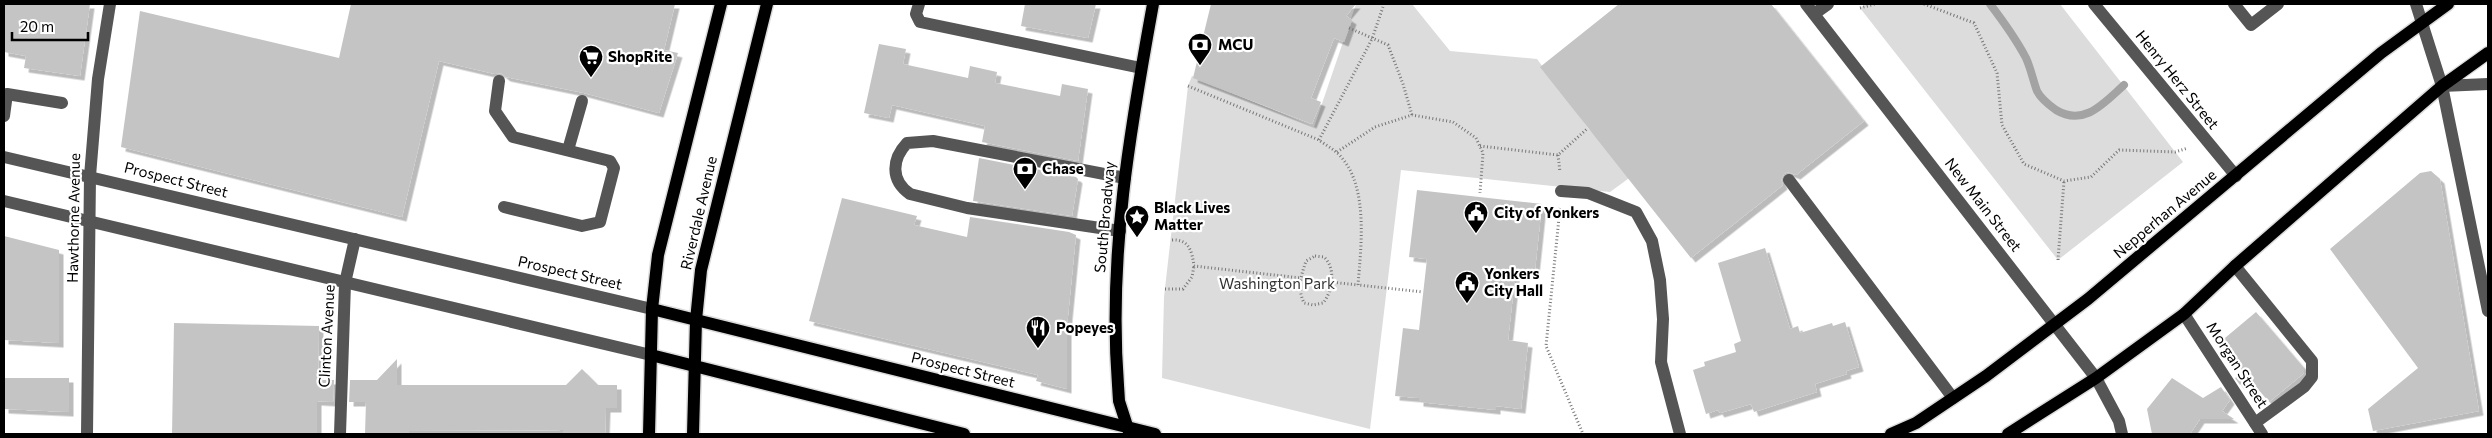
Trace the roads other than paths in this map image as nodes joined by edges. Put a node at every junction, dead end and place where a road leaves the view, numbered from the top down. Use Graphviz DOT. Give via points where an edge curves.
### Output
graph roads {
  1 [pos="110,4"];
  2 [pos="721,4"];
  3 [pos="768,4"];
  4 [pos="919,4"];
  5 [pos="1151,4"];
  6 [pos="1806,4"];
  7 [pos="1828,4"];
  8 [pos="2094,4"];
  9 [pos="2234,4"];
  10 [pos="2278,4"];
  11 [pos="2416,4"];
  12 [pos="2448,4"];
  13 [pos="1814,14"];
  14 [pos="2422,22"];
  15 [pos="2488,53"];
  16 [pos="1141,68"];
  17 [pos="499,81"];
  18 [pos="2488,84"];
  19 [pos="2442,86"];
  20 [pos="582,101"];
  21 [pos="62,103"];
  22 [pos="4,116"];
  23 [pos="568,150"];
  24 [pos="4,156"];
  25 [pos="90,176"];
  26 [pos="2236,176"];
  27 [pos="1125,178"];
  28 [pos="1789,180"];
  29 [pos="1561,191"];
  30 [pos="4,201"];
  31 [pos="504,207"];
  32 [pos="90,221"];
  33 [pos="1120,231"];
  34 [pos="355,240"];
  35 [pos="2235,266"];
  36 [pos="345,283"];
  37 [pos="652,309"];
  38 [pos="2488,311"];
  39 [pos="2184,314"];
  40 [pos="696,320"];
  41 [pos="2054,323"];
  42 [pos="651,355"];
  43 [pos="695,366"];
  44 [pos="2096,378"];
  45 [pos="1953,398"];
  46 [pos="2255,423"];
  47 [pos="931,430"];
  48 [pos="1128,431"];
  49 [pos="950,432"];
  50 [pos="87,434"];
  51 [pos="340,434"];
  52 [pos="649,434"];
  53 [pos="693,434"];
  54 [pos="964,434"];
  55 [pos="1156,434"];
  56 [pos="1680,434"];
  57 [pos="1891,434"];
  58 [pos="2008,434"];
  59 [pos="2122,434"];
  60 [pos="2262,434"];
  1 -- 25 [label="street, Hawthorne Avenue" via="98,79"];
  2 -- 37 [label="main road, Riverdale Avenue" via="658,255"];
  3 -- 40 [label="main road, Riverdale Avenue" via="701,270"];
  4 -- 16 [label="street" via="916,14 920,22"];
  5 -- 16 [label="main road, South Broadway"];
  6 -- 13 [label="street, New Main Street"];
  7 -- 13 [label="street"];
  8 -- 26 [label="street, Henry Herz Street"];
  9 -- 10 [label="street" via="2251,25"];
  11 -- 14 [label="street"];
  12 -- 14 [label="main road, Nepperhan Avenue"];
  13 -- 41 [label="street, New Main Street"];
  14 -- 19 [label="street"];
  14 -- 26 [label="main road, Nepperhan Avenue"];
  15 -- 19 [label="main road"];
  16 -- 27 [label="main road, South Broadway" via="1129,132"];
  17 -- 23 [label="street" via="495,111 513,137"];
  18 -- 19 [label="street"];
  19 -- 35 [label="main road"];
  19 -- 38 [label="street"];
  20 -- 23 [label="street"];
  21 -- 22 [label="street" via="7,94"];
  23 -- 31 [label="street" via="610,161 614,168 600,222 582,226"];
  24 -- 25 [label="street, Prospect Street"];
  25 -- 32 [label="street, Hawthorne Avenue"];
  25 -- 34 [label="street, Prospect Street"];
  26 -- 41 [label="main road, Nepperhan Avenue" via="2088,299"];
  27 -- 33 [label="main road, South Broadway"];
  27 -- 33 [label="street" via="933,141 907,143 898,153 894,169 902,189 910,194 967,208"];
  28 -- 45 [label="street"];
  29 -- 56 [label="street" via="1588,193 1636,212 1652,241 1660,280 1662,362"];
  30 -- 32 [label="street"];
  32 -- 36 [label="street"];
  32 -- 50 [label="street, Hawthorne Avenue"];
  33 -- 48 [label="main road, South Broadway" via="1116,262 1117,376 1119,401"];
  34 -- 36 [label="street, Clinton Avenue"];
  34 -- 37 [label="street, Prospect Street"];
  35 -- 39 [label="main road"];
  35 -- 46 [label="street" via="2312,361 2312,377 2304,387"];
  36 -- 42 [label="street"];
  36 -- 51 [label="street, Clinton Avenue"];
  37 -- 40 [label="main road, Prospect Street"];
  37 -- 42 [label="main road, Riverdale Avenue"];
  39 -- 44 [label="main road"];
  39 -- 46 [label="street, Morgan Street"];
  40 -- 43 [label="main road, Riverdale Avenue"];
  40 -- 48 [label="main road, Prospect Street"];
  41 -- 44 [label="street, New Main Street"];
  41 -- 45 [label="main road, Nepperhan Avenue"];
  42 -- 43 [label="main road"];
  42 -- 52 [label="main road, Riverdale Avenue"];
  43 -- 47 [label="main road"];
  43 -- 53 [label="main road, Riverdale Avenue"];
  44 -- 58 [label="main road"];
  44 -- 59 [label="street, New Main Street" via="2119,420"];
  45 -- 57 [label="main road, Nepperhan Avenue" via="1916,423"];
  46 -- 60 [label="street, Morgan Street"];
  47 -- 49 [label="main road"];
  48 -- 55 [label="main road"];
  49 -- 54 [label="main road"];
}
